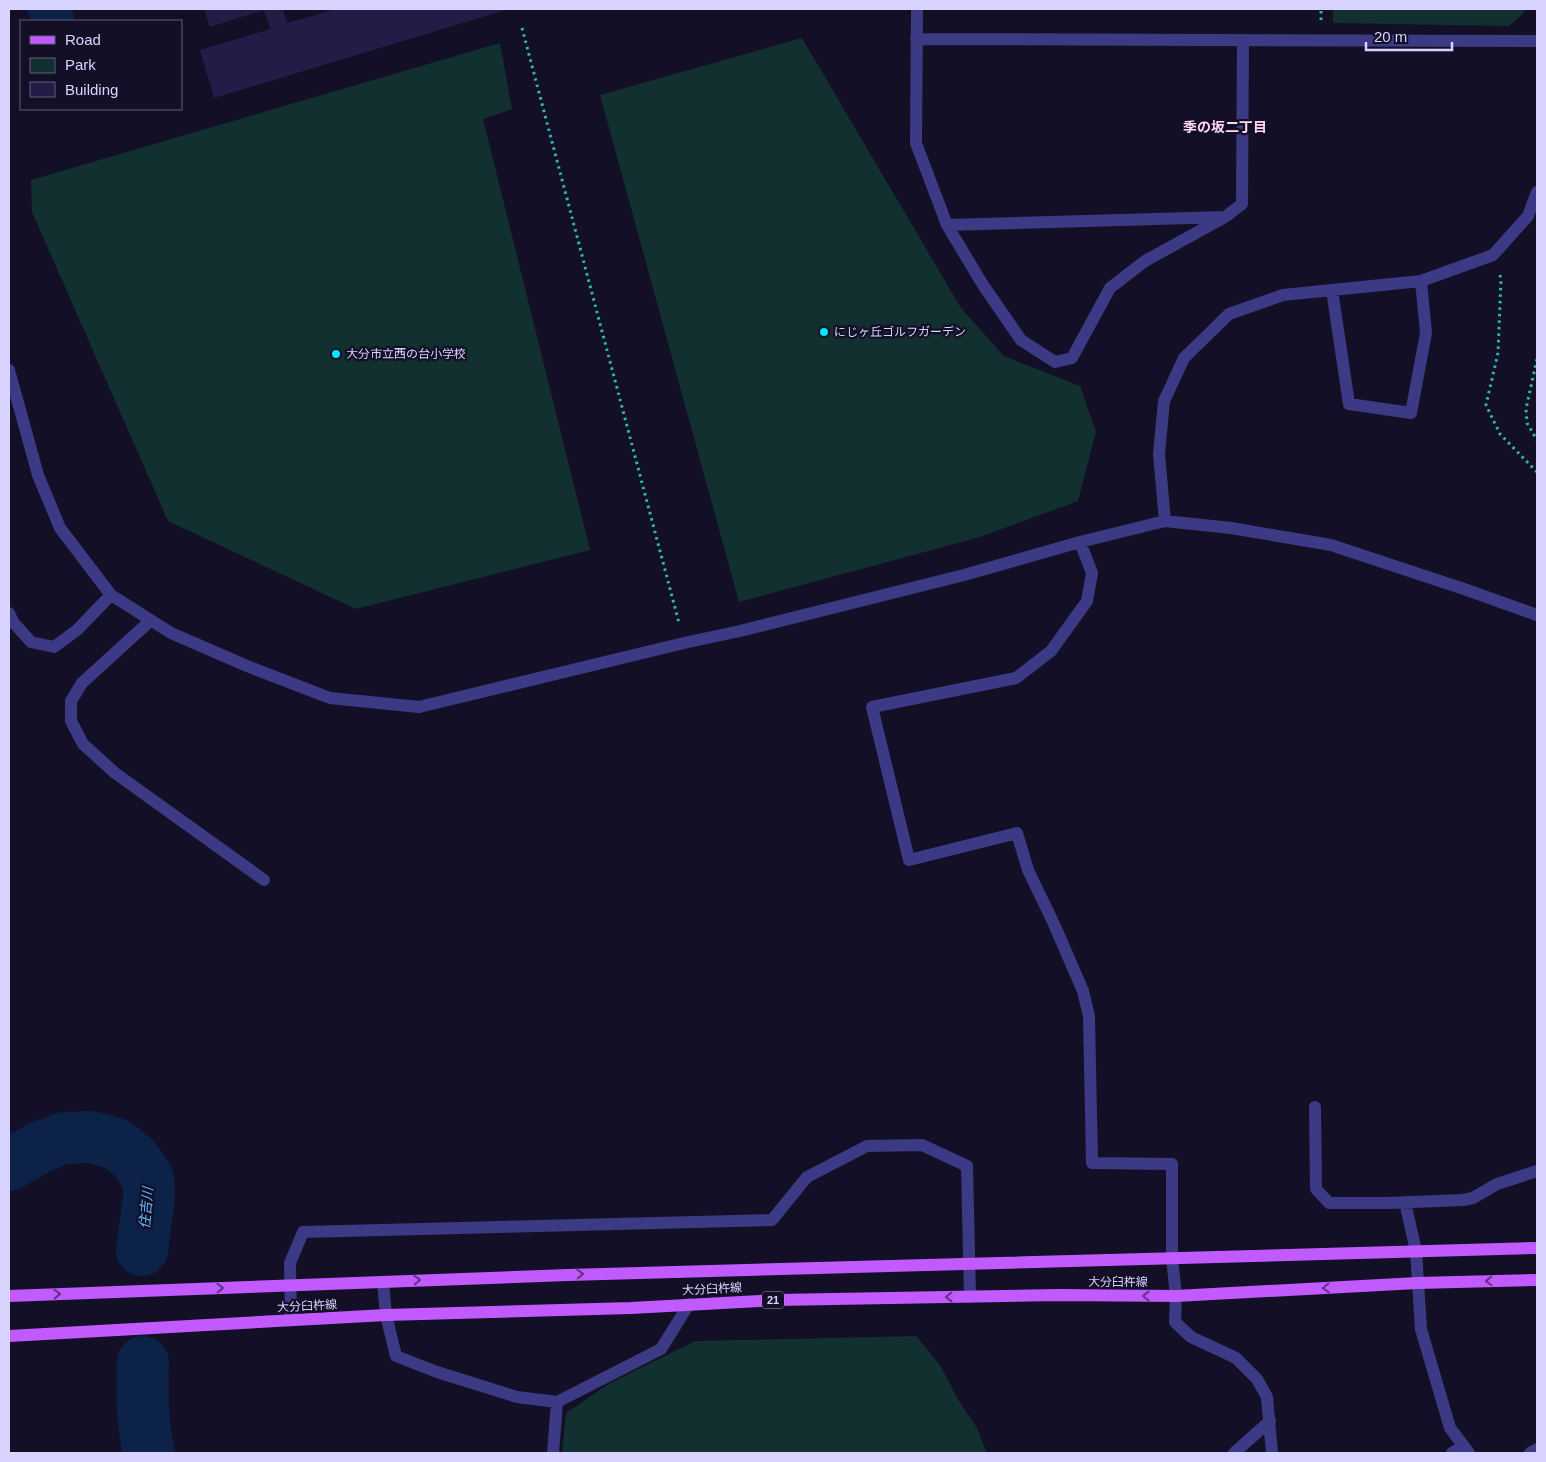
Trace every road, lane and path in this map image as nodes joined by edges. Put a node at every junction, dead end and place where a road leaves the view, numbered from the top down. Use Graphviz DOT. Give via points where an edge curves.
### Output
graph roads {
  1 [pos="917,9"];
  2 [pos="522,28"];
  3 [pos="916,39"];
  4 [pos="1243,40"];
  5 [pos="1537,41"];
  6 [pos="1537,192"];
  7 [pos="1225,217"];
  8 [pos="946,225"];
  9 [pos="1493,256"];
  10 [pos="1420,282"];
  11 [pos="1332,290"];
  12 [pos="1537,359"];
  13 [pos="9,370"];
  14 [pos="1537,440"];
  15 [pos="1537,472"];
  16 [pos="1165,521"];
  17 [pos="1080,542"];
  18 [pos="111,594"];
  19 [pos="9,613"];
  20 [pos="1537,615"];
  21 [pos="150,620"];
  22 [pos="684,643"];
  23 [pos="264,880"];
  24 [pos="1315,1107"];
  25 [pos="1537,1171"];
  26 [pos="1405,1202"];
  27 [pos="1537,1248"];
  28 [pos="1416,1251"];
  29 [pos="1172,1258"];
  30 [pos="969,1264"];
  31 [pos="1537,1280"];
  32 [pos="383,1282"];
  33 [pos="1417,1283"];
  34 [pos="290,1285"];
  35 [pos="9,1296"];
  36 [pos="1176,1296"];
  37 [pos="970,1297"];
  38 [pos="689,1304"];
  39 [pos="386,1315"];
  40 [pos="291,1320"];
  41 [pos="9,1336"];
  42 [pos="557,1402"];
  43 [pos="1270,1421"];
  44 [pos="1537,1449"];
  45 [pos="1466,1450"];
  46 [pos="553,1453"];
  47 [pos="1234,1453"];
  48 [pos="1272,1453"];
  49 [pos="1452,1453"];
  50 [pos="1530,1453"];
  1 -- 3 [label="street"];
  2 -- 22 [label="path"];
  3 -- 4 [label="street"];
  3 -- 8 [label="street" via="916,143"];
  4 -- 5 [label="street"];
  4 -- 7 [label="street" via="1242,204"];
  6 -- 9 [label="street" via="1528,216"];
  7 -- 8 [label="street"];
  7 -- 8 [label="street" via="1145,261 1110,288 1072,358 1055,362 1021,340 982,285"];
  9 -- 10 [label="street"];
  9 -- 15 [label="path" via="1501,279 1498,353 1486,405 1500,434"];
  10 -- 11 [label="street"];
  10 -- 11 [label="street" via="1426,333 1411,413 1349,404"];
  11 -- 16 [label="street" via="1283,295 1229,314 1184,358 1164,401 1159,454"];
  12 -- 14 [label="path" via="1526,409 1527,423"];
  13 -- 18 [label="street" via="38,475 60,528"];
  16 -- 17 [label="street"];
  16 -- 20 [label="street" via="1231,528 1331,545"];
  17 -- 22 [label="street" via="955,578"];
  17 -- 29 [label="street" via="1092,573 1087,601 1050,651 1016,678 872,707 909,860 1017,833 1028,870 1083,991 1089,1016 1092,1163 1172,1164"];
  18 -- 19 [label="street" via="77,630 54,647 31,642"];
  18 -- 21 [label="street"];
  21 -- 22 [label="street" via="171,633 330,698 419,707"];
  21 -- 23 [label="street" via="82,683 71,701 71,721 83,744 115,773"];
  24 -- 26 [label="street" via="1316,1189 1330,1203"];
  25 -- 26 [label="street" via="1497,1184 1473,1198"];
  26 -- 28 [label="street"];
  27 -- 28 [label="main road, 大分臼杵線"];
  28 -- 29 [label="main road, 大分臼杵線"];
  28 -- 33 [label="street"];
  29 -- 30 [label="main road, 大分臼杵線"];
  29 -- 36 [label="street"];
  32 -- 30 [label="main road, 大分臼杵線, one-way"];
  30 -- 34 [label="street" via="967,1166 922,1144 867,1146 807,1177 772,1220 302,1232 290,1263"];
  30 -- 37 [label="street"];
  31 -- 33 [label="main road, 大分臼杵線 / 21, one-way"];
  32 -- 34 [label="main road, 大分臼杵線"];
  32 -- 39 [label="street"];
  33 -- 36 [label="main road, 大分臼杵線 / 21, one-way"];
  33 -- 45 [label="street" via="1421,1330 1450,1428"];
  35 -- 34 [label="main road, 大分臼杵線, one-way"];
  34 -- 40 [label="street"];
  36 -- 37 [label="main road, 大分臼杵線 / 21, one-way"];
  36 -- 43 [label="street" via="1175,1322 1191,1337 1236,1358 1257,1379 1267,1397"];
  37 -- 38 [label="main road, 大分臼杵線 / 21, one-way"];
  38 -- 39 [label="main road, 大分臼杵線 / 21"];
  38 -- 42 [label="street" via="661,1349"];
  39 -- 40 [label="main road, 大分臼杵線 / 21"];
  39 -- 42 [label="street" via="396,1356 517,1397"];
  40 -- 41 [label="main road, 大分臼杵線 / 21"];
  42 -- 46 [label="street"];
  43 -- 47 [label="street"];
  43 -- 48 [label="street"];
  44 -- 50 [label="street"];
  45 -- 49 [label="street"];
}
